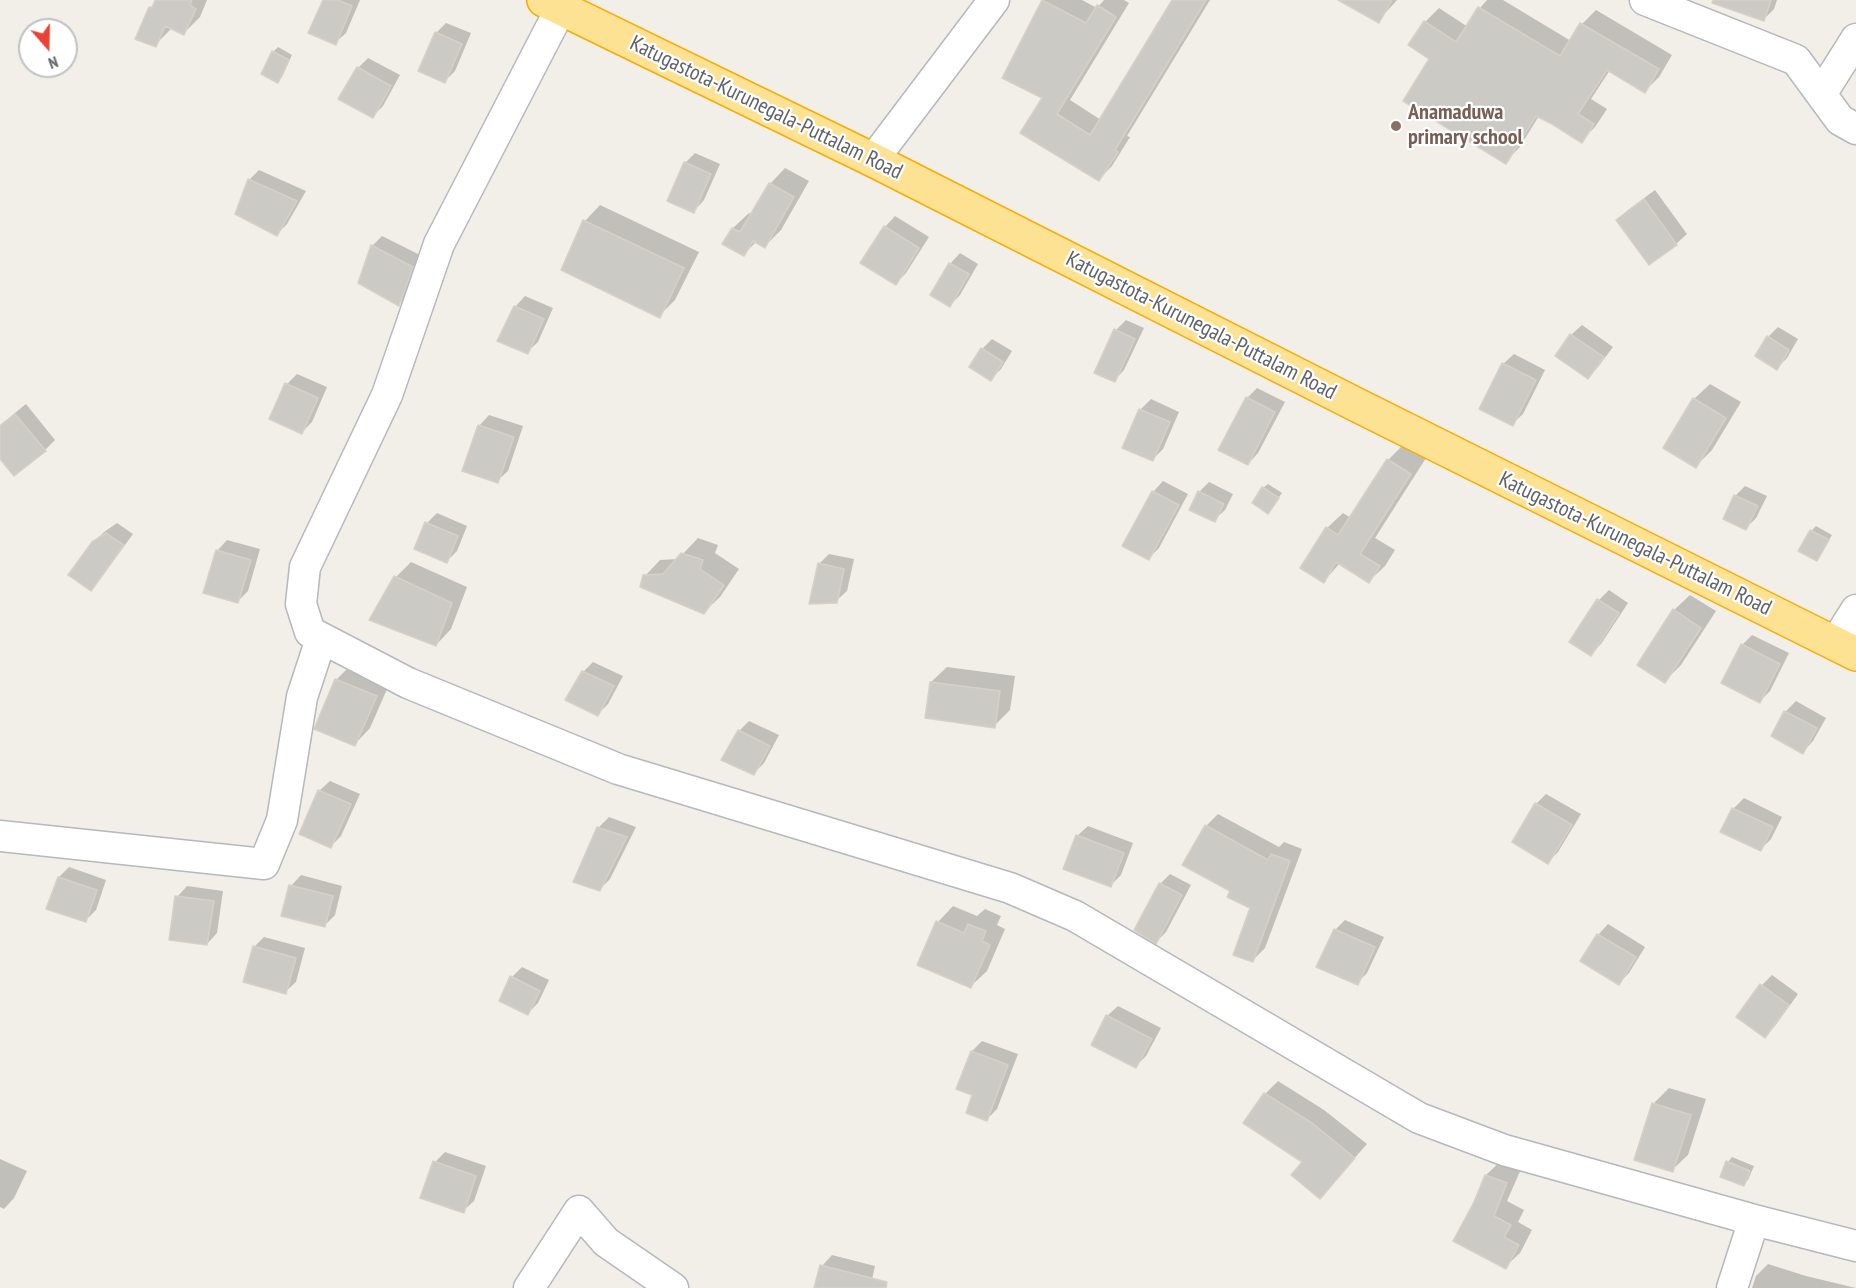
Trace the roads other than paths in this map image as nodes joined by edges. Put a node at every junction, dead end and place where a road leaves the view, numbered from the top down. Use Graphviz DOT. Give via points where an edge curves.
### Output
graph roads {
  1 [pos="994,0"];
  2 [pos="1661,3"];
  3 [pos="553,4"];
  4 [pos="1856,39"];
  5 [pos="1822,93"];
  6 [pos="1856,129"];
  7 [pos="873,160"];
  8 [pos="1856,610"];
  9 [pos="321,639"];
  10 [pos="1845,649"];
  11 [pos="0,836"];
  12 [pos="1754,1220"];
  13 [pos="1856,1246"];
  14 [pos="529,1288"];
  15 [pos="673,1288"];
  16 [pos="1732,1288"];
  1 -- 7 [label="street"];
  2 -- 5 [label="street" via="1796,60"];
  3 -- 7 [label="highway, Katugastota-Kurunegala-Puttalam Road"];
  3 -- 9 [label="street" via="440,244 387,394 305,567 301,604 310,632"];
  4 -- 5 [label="street"];
  5 -- 6 [label="street" via="1840,120"];
  7 -- 10 [label="highway, Katugastota-Kurunegala-Puttalam Road"];
  8 -- 10 [label="street"];
  9 -- 11 [label="street" via="302,697 282,820 264,864"];
  9 -- 12 [label="street" via="408,683 618,769 1010,888 1064,911 1419,1119 1504,1150"];
  12 -- 13 [label="street"];
  12 -- 16 [label="street"];
  14 -- 15 [label="street" via="579,1211 606,1242"];
}
